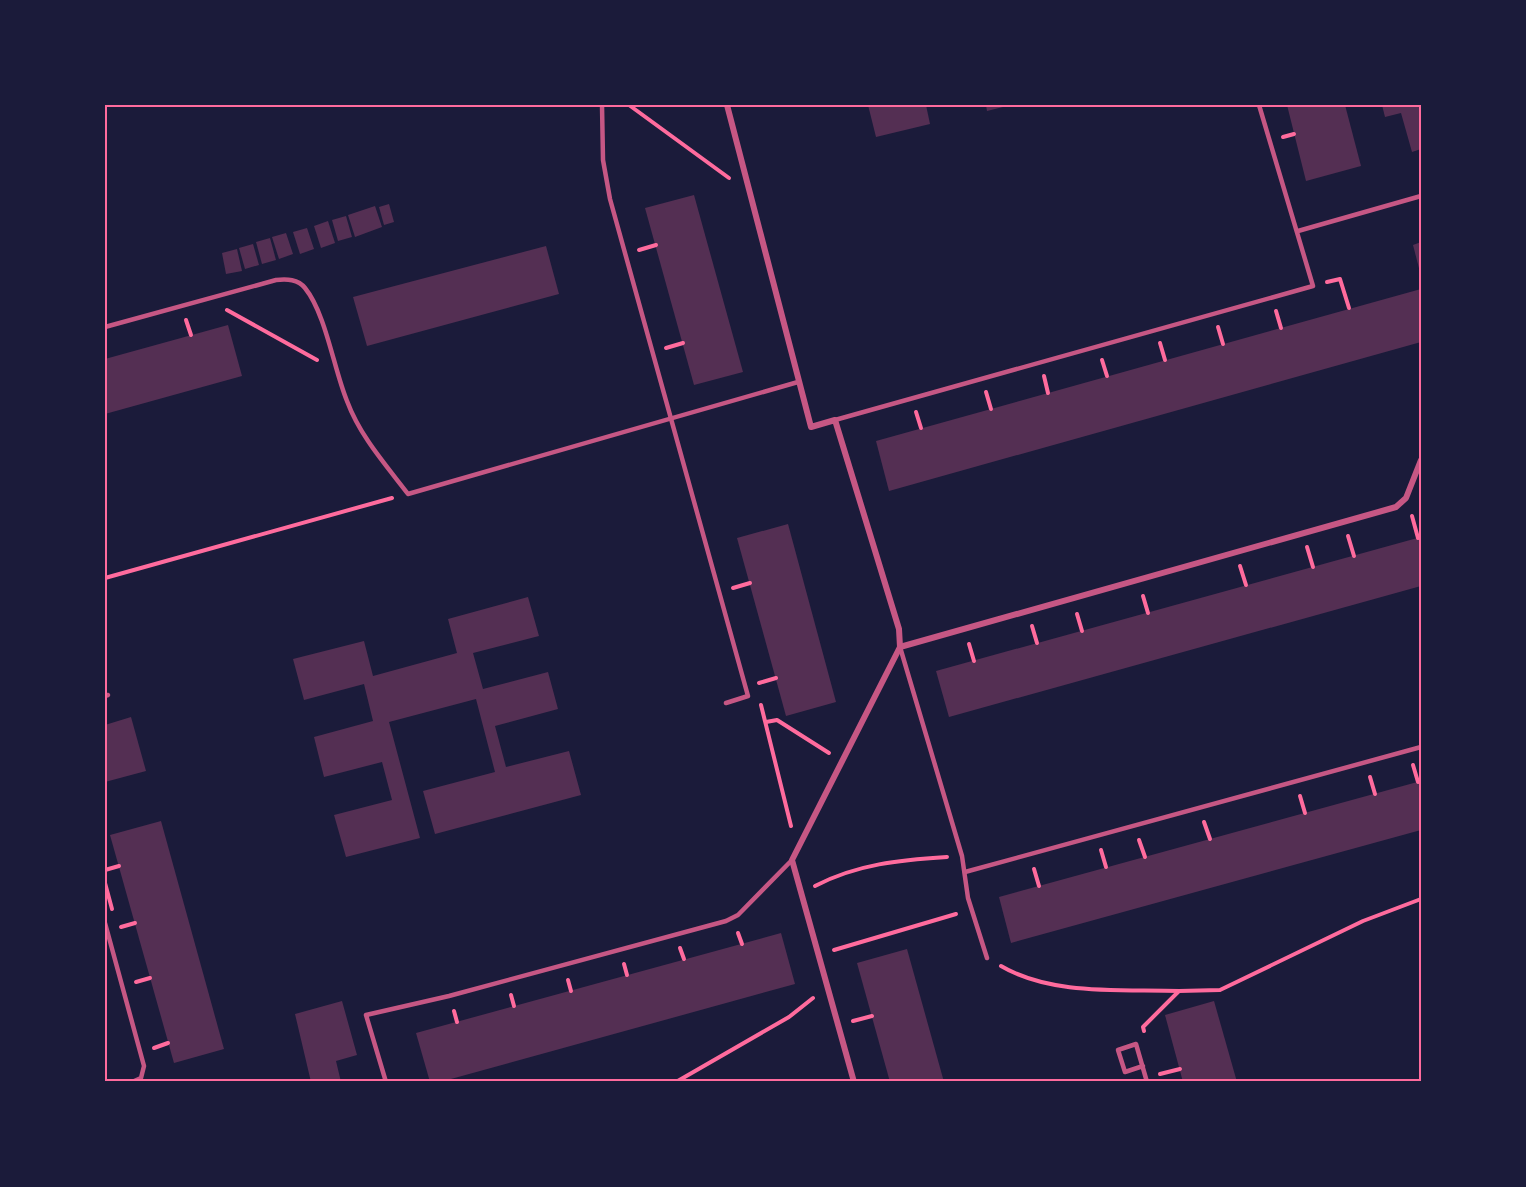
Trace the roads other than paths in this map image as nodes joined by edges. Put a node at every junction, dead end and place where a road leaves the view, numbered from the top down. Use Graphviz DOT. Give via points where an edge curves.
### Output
graph roads {
  1 [pos="602,105"];
  2 [pos="727,105"];
  3 [pos="1259,105"];
  4 [pos="1421,196"];
  5 [pos="1298,231"];
  6 [pos="105,327"];
  7 [pos="798,382"];
  8 [pos="670,418"];
  9 [pos="835,420"];
  10 [pos="1421,460"];
  11 [pos="900,646"];
  12 [pos="726,702"];
  13 [pos="1421,747"];
  14 [pos="792,860"];
  15 [pos="965,872"];
  16 [pos="105,923"];
  17 [pos="987,958"];
  18 [pos="1143,1066"];
  19 [pos="132,1082"];
  20 [pos="386,1082"];
  21 [pos="854,1082"];
  22 [pos="1147,1082"];
  1 -- 8 [label="lane" via="603,160 610,199"];
  2 -- 7 [label="street"];
  3 -- 5 [label="lane"];
  4 -- 5 [label="lane"];
  5 -- 9 [label="lane" via="1313,286"];
  6 -- 8 [label="lane" via="288,279 305,287 361,431 408,494"];
  7 -- 8 [label="lane"];
  7 -- 9 [label="street" via="811,427"];
  8 -- 12 [label="lane" via="748,696"];
  9 -- 11 [label="street" via="899,629"];
  10 -- 11 [label="street" via="1406,498 1396,507"];
  11 -- 14 [label="street"];
  11 -- 15 [label="lane"];
  13 -- 15 [label="lane"];
  14 -- 20 [label="lane" via="738,915 726,921 366,1015"];
  14 -- 21 [label="street"];
  15 -- 17 [label="lane"];
  16 -- 19 [label="lane" via="144,1066 141,1078"];
  18 -- 18 [label="lane" via="1125,1072 1118,1050 1136,1044"];
  18 -- 22 [label="lane"];
}
